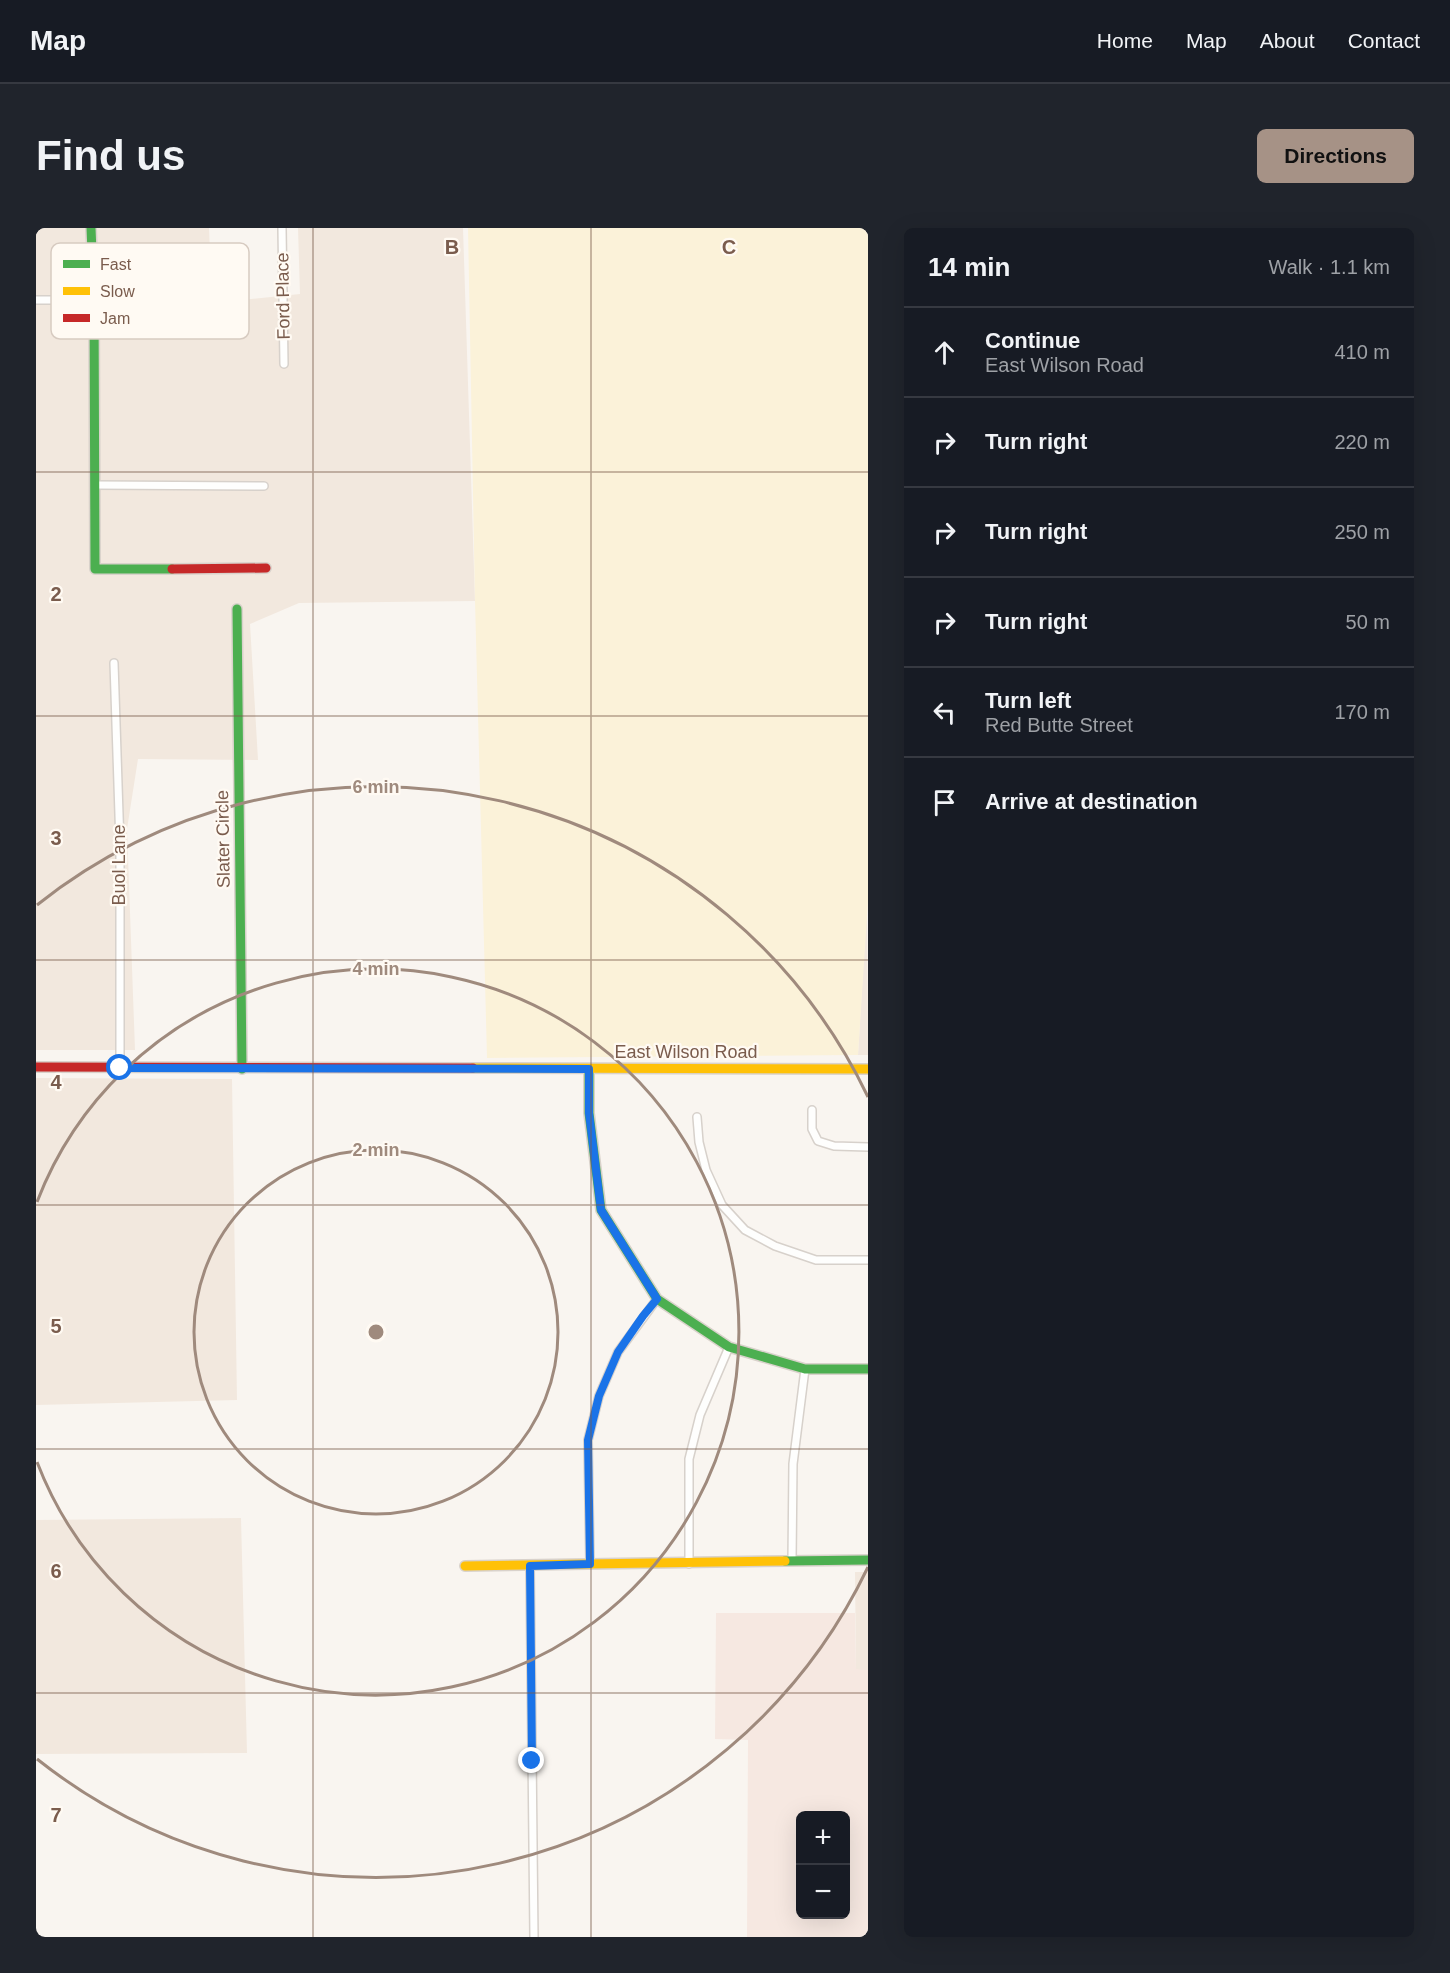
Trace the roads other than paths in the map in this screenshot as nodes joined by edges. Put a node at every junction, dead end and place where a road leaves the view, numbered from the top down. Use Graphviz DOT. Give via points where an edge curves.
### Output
graph roads {
  1 [pos="91,228"];
  2 [pos="282,228"];
  3 [pos="92,243"];
  4 [pos="94,339"];
  5 [pos="284,364"];
  6 [pos="95,485"];
  7 [pos="264,486"];
  8 [pos="266,568"];
  9 [pos="237,609"];
  10 [pos="114,663"];
  11 [pos="36,1067"];
  12 [pos="120,1068"];
  13 [pos="242,1069"];
  14 [pos="589,1069"];
  15 [pos="868,1069"];
  16 [pos="812,1110"];
  17 [pos="697,1117"];
  18 [pos="868,1147"];
  19 [pos="868,1260"];
  20 [pos="657,1299"];
  21 [pos="729,1347"];
  22 [pos="805,1369"];
  23 [pos="868,1369"];
  24 [pos="868,1560"];
  25 [pos="792,1561"];
  26 [pos="590,1564"];
  27 [pos="689,1564"];
  28 [pos="465,1566"];
  29 [pos="530,1566"];
  30 [pos="534,1937"];
  1 -- 3 [label="street"];
  2 -- 5 [label="street, Ford Place"];
  4 -- 6 [label="street"];
  6 -- 7 [label="street"];
  6 -- 8 [label="street" via="95,569"];
  9 -- 13 [label="street, Slater Circle"];
  10 -- 12 [label="street, Buol Lane" via="120,846"];
  11 -- 12 [label="street, East Wilson Road"];
  12 -- 13 [label="street, East Wilson Road"];
  13 -- 14 [label="street, East Wilson Road"];
  14 -- 15 [label="street, East Wilson Road"];
  14 -- 20 [label="street" via="589,1113 601,1210"];
  16 -- 18 [label="street" via="812,1129 818,1141 834,1146"];
  17 -- 19 [label="street" via="706,1170 722,1205 745,1230 775,1246 816,1260"];
  20 -- 21 [label="street"];
  20 -- 26 [label="street" via="618,1352 599,1396 588,1440"];
  21 -- 22 [label="street"];
  21 -- 27 [label="street" via="700,1415 689,1459"];
  22 -- 23 [label="street"];
  22 -- 25 [label="street" via="793,1464"];
  24 -- 25 [label="street"];
  25 -- 27 [label="street"];
  26 -- 27 [label="street"];
  26 -- 29 [label="street"];
  28 -- 29 [label="street"];
  29 -- 30 [label="street"];
}
